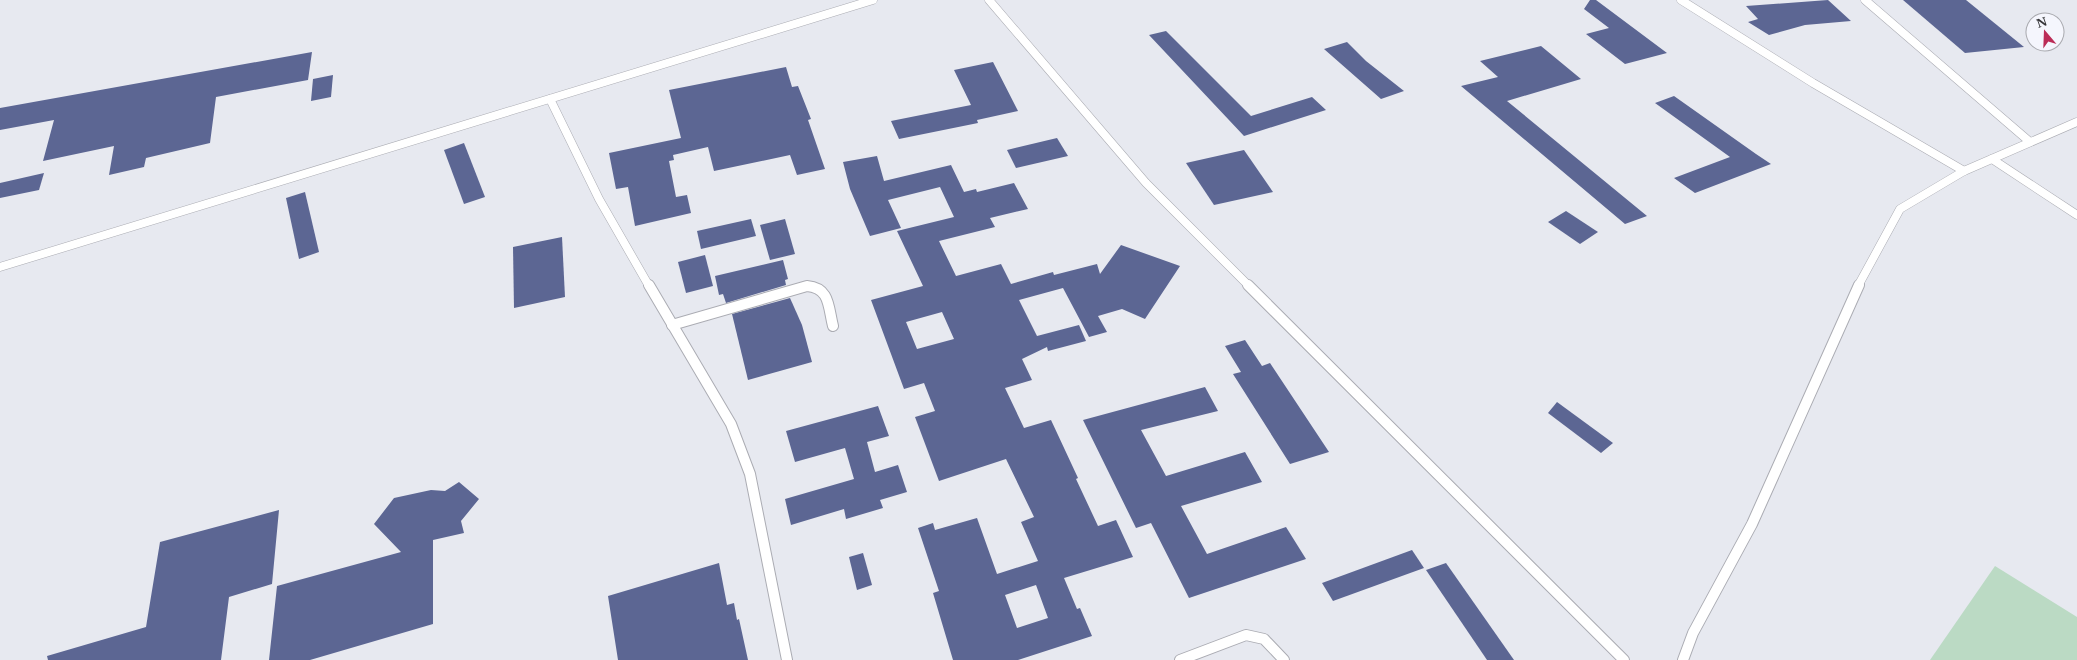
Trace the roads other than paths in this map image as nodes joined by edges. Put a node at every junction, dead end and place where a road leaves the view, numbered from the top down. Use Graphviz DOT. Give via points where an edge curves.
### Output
graph roads {
  1 [pos="873,0"];
  2 [pos="989,0"];
  3 [pos="1681,0"];
  4 [pos="1865,0"];
  5 [pos="550,99"];
  6 [pos="2077,122"];
  7 [pos="2030,142"];
  8 [pos="1992,159"];
  9 [pos="1964,171"];
  10 [pos="2077,215"];
  11 [pos="0,267"];
  12 [pos="672,325"];
  13 [pos="832,326"];
  14 [pos="787,660"];
  15 [pos="1180,660"];
  16 [pos="1284,660"];
  17 [pos="1624,660"];
  18 [pos="1684,660"];
  1 -- 5 [label="lane"];
  2 -- 17 [label="lane" via="1146,183"];
  3 -- 9 [label="lane" via="1813,83"];
  4 -- 7 [label="lane"];
  5 -- 11 [label="lane"];
  5 -- 12 [label="lane" via="600,199"];
  6 -- 7 [label="lane"];
  7 -- 8 [label="lane"];
  8 -- 9 [label="lane"];
  8 -- 10 [label="lane"];
  9 -- 18 [label="lane" via="1900,209 1863,275 1752,524 1693,633"];
  12 -- 13 [label="lane" via="807,286 817,287 824,292"];
  12 -- 14 [label="lane" via="731,424 750,474"];
  15 -- 16 [label="lane" via="1246,635 1264,639"];
}
